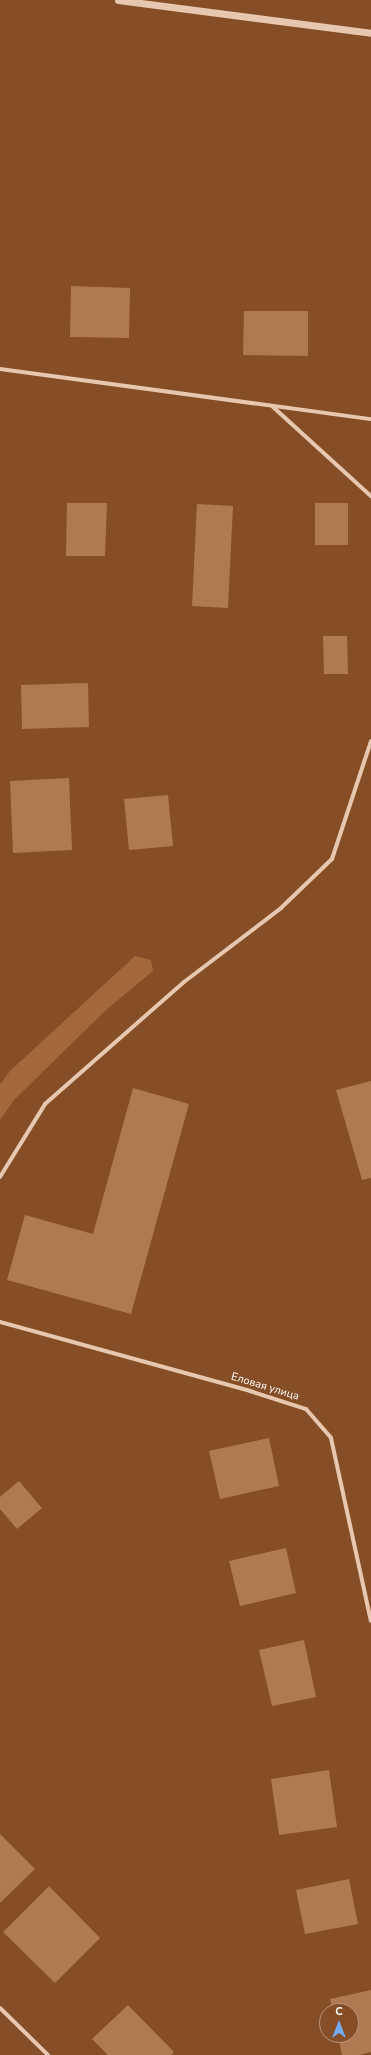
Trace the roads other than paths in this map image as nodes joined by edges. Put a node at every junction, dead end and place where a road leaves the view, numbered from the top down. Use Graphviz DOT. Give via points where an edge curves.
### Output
graph roads {
  1 [pos="118,0"];
  2 [pos="371,33"];
  3 [pos="0,369"];
  4 [pos="271,405"];
  5 [pos="371,419"];
  6 [pos="371,496"];
  7 [pos="371,741"];
  8 [pos="0,1177"];
  9 [pos="0,1322"];
  10 [pos="371,1621"];
  11 [pos="0,2008"];
  12 [pos="48,2055"];
  1 -- 2 [label="street"];
  3 -- 4 [label="street"];
  4 -- 5 [label="street"];
  4 -- 6 [label="street"];
  7 -- 8 [label="street" via="332,859 281,908 184,982 45,1104"];
  9 -- 10 [label="street, Еловая улица" via="306,1409 331,1438"];
  11 -- 12 [label="street"];
}
